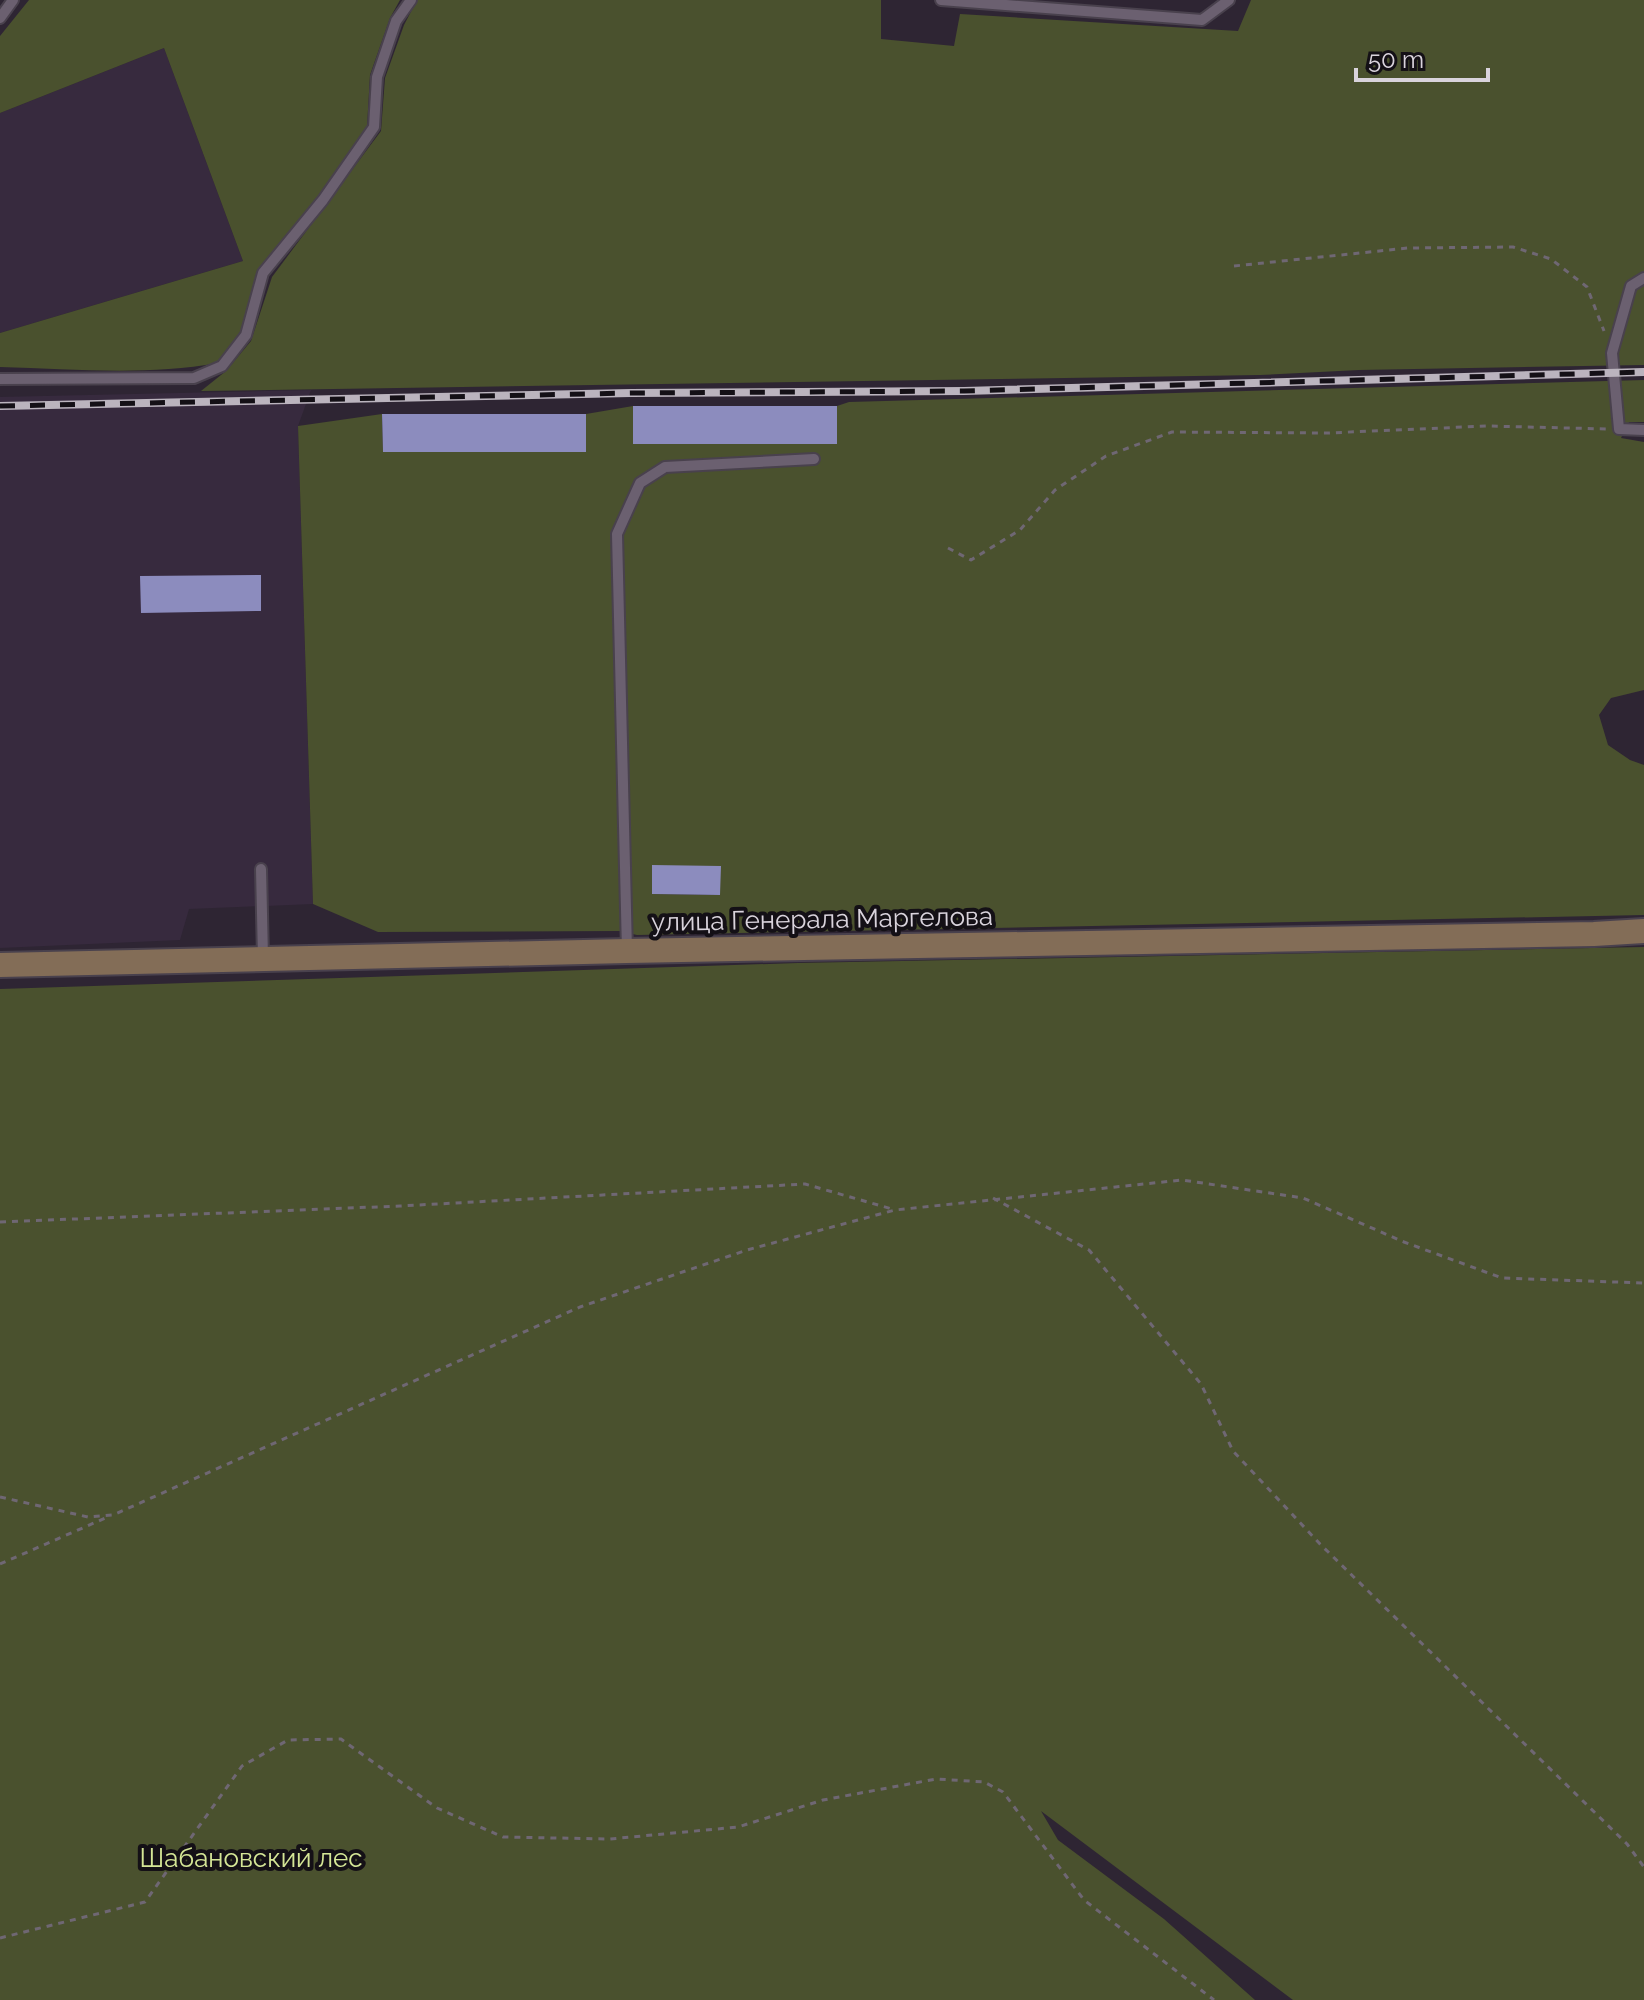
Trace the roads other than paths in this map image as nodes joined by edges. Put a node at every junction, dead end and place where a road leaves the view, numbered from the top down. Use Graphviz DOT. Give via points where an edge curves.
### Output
graph roads {
  1 [pos="13,0"];
  2 [pos="411,0"];
  3 [pos="941,0"];
  4 [pos="1229,0"];
  5 [pos="0,18"];
  6 [pos="1644,278"];
  7 [pos="0,379"];
  8 [pos="1644,430"];
  9 [pos="814,459"];
  10 [pos="261,869"];
  11 [pos="1644,931"];
  12 [pos="627,951"];
  13 [pos="263,960"];
  14 [pos="0,965"];
  1 -- 5 [label="lane"];
  2 -- 7 [label="lane" via="396,21 377,77 374,127 263,273 246,335 222,366 194,378"];
  3 -- 4 [label="lane" via="1202,20"];
  6 -- 8 [label="lane" via="1631,286 1612,353 1619,429"];
  9 -- 12 [label="lane" via="665,467 640,483 617,534"];
  10 -- 13 [label="lane"];
  11 -- 12 [label="main road, улица Генерала Маргелова"];
  12 -- 13 [label="main road, улица Генерала Маргелова"];
  13 -- 14 [label="main road, улица Генерала Маргелова"];
}
